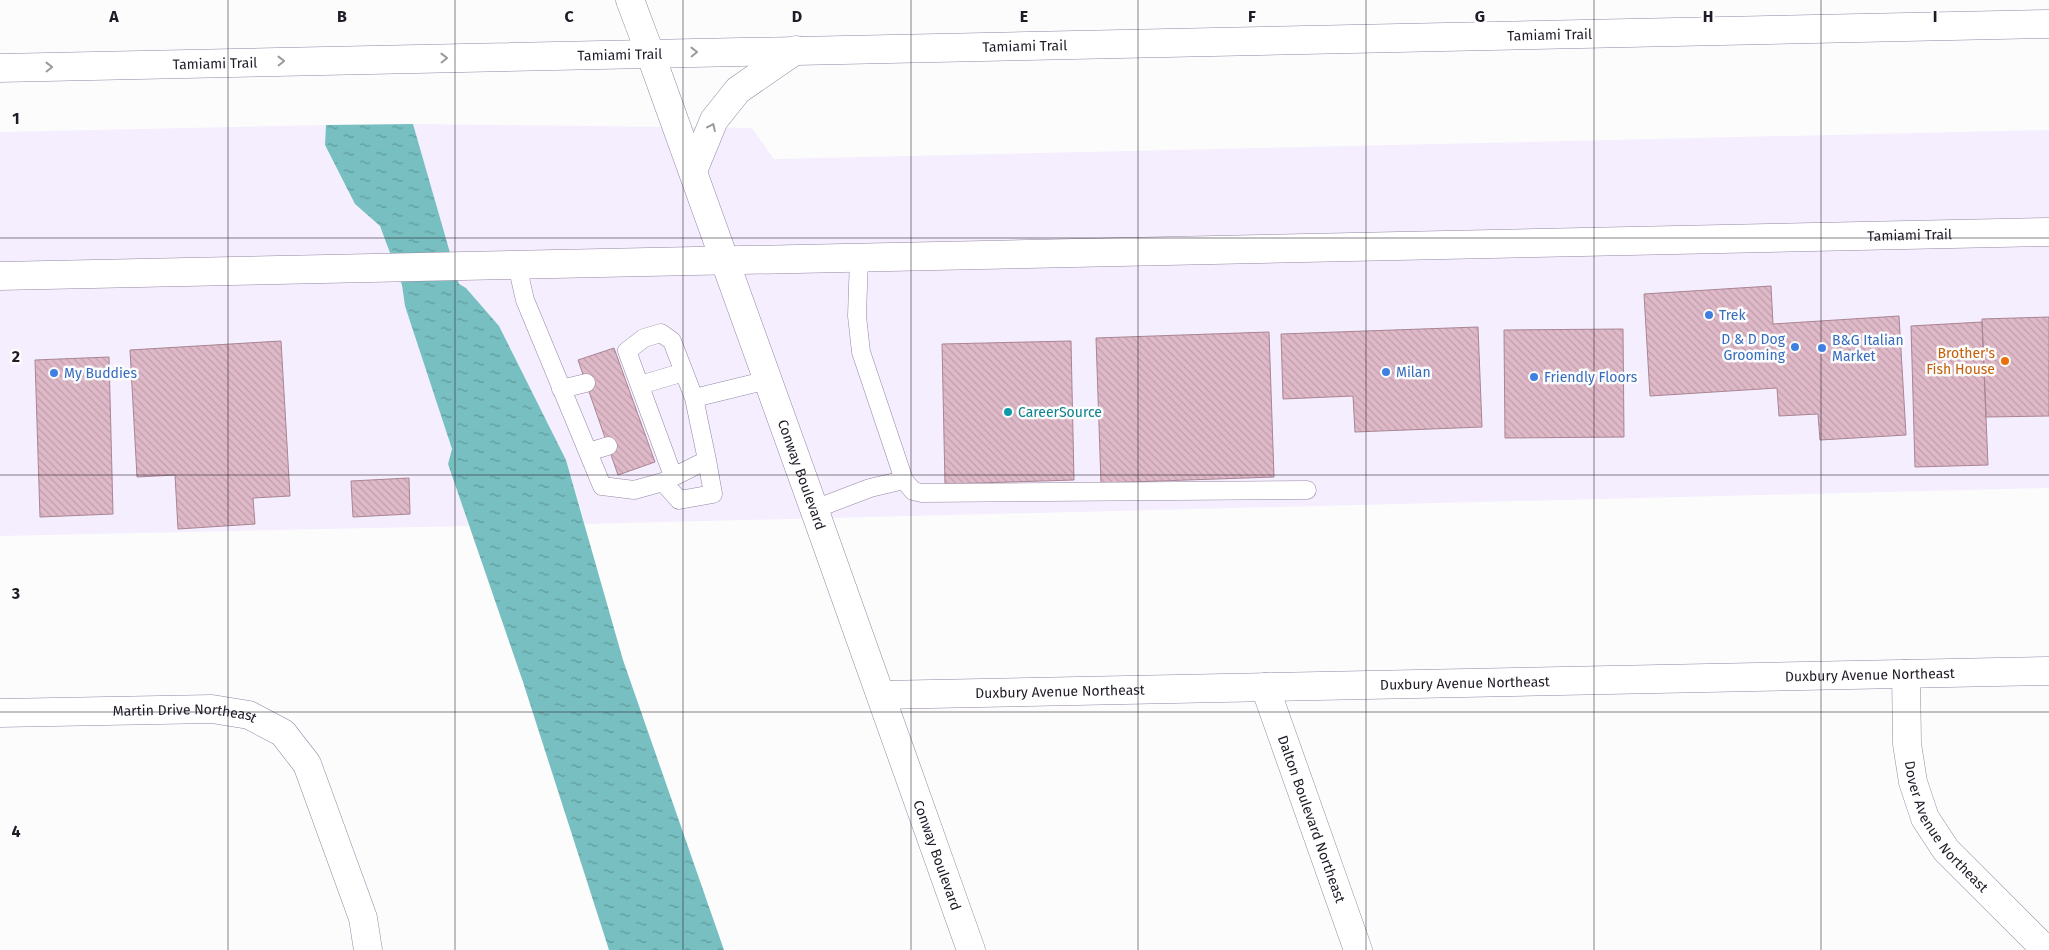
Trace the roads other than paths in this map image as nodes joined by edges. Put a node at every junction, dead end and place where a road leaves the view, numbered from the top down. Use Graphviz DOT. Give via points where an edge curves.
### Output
graph roads {
  1 [pos="630,0"];
  2 [pos="2049,24"];
  3 [pos="796,50"];
  4 [pos="650,53"];
  5 [pos="0,68"];
  6 [pos="693,171"];
  7 [pos="2049,232"];
  8 [pos="859,258"];
  9 [pos="726,260"];
  10 [pos="517,265"];
  11 [pos="0,276"];
  12 [pos="684,372"];
  13 [pos="632,376"];
  14 [pos="768,380"];
  15 [pos="586,383"];
  16 [pos="562,389"];
  17 [pos="694,398"];
  18 [pos="608,446"];
  19 [pos="588,452"];
  20 [pos="708,460"];
  21 [pos="668,479"];
  22 [pos="904,480"];
  23 [pos="1307,490"];
  24 [pos="815,509"];
  25 [pos="2049,671"];
  26 [pos="1906,674"];
  27 [pos="1266,687"];
  28 [pos="881,695"];
  29 [pos="0,713"];
  30 [pos="2043,949"];
  31 [pos="368,950"];
  32 [pos="971,950"];
  33 [pos="1358,950"];
  1 -- 4 [label="street, Conway Boulevard"];
  2 -- 3 [label="street, Tamiami Trail"];
  4 -- 3 [label="street, Tamiami Trail, one-way"];
  6 -- 3 [label="street, one-way" via="714,120 738,90"];
  5 -- 4 [label="street, Tamiami Trail, one-way"];
  4 -- 6 [label="street, Conway Boulevard"];
  6 -- 9 [label="street, Conway Boulevard"];
  7 -- 8 [label="street, Tamiami Trail"];
  8 -- 9 [label="street, Tamiami Trail"];
  8 -- 22 [label="lane" via="857,316 861,352"];
  9 -- 10 [label="street, Tamiami Trail"];
  9 -- 14 [label="street, Conway Boulevard"];
  10 -- 11 [label="street, Tamiami Trail"];
  10 -- 16 [label="lane" via="525,300"];
  12 -- 13 [label="lane"];
  12 -- 13 [label="lane" via="672,340 661,333 644,338 628,351"];
  12 -- 17 [label="lane"];
  13 -- 21 [label="lane"];
  14 -- 17 [label="lane"];
  14 -- 24 [label="street, Conway Boulevard"];
  15 -- 16 [label="lane"];
  16 -- 19 [label="lane"];
  17 -- 20 [label="lane"];
  18 -- 19 [label="lane"];
  19 -- 21 [label="lane" via="602,486 634,490"];
  20 -- 21 [label="lane"];
  20 -- 21 [label="lane" via="713,494 678,500"];
  22 -- 23 [label="lane" via="913,491 922,493"];
  22 -- 24 [label="lane" via="870,488"];
  24 -- 28 [label="street, Conway Boulevard"];
  25 -- 26 [label="street, Duxbury Avenue Northeast"];
  26 -- 27 [label="street, Duxbury Avenue Northeast"];
  26 -- 30 [label="street, Dover Avenue Northeast" via="1909,754 1913,782 1926,818 1946,850"];
  27 -- 28 [label="street, Duxbury Avenue Northeast"];
  27 -- 33 [label="street, Dalton Boulevard Northeast"];
  28 -- 32 [label="street, Conway Boulevard"];
  29 -- 31 [label="street, Martin Drive Northeast" via="212,708 249,714 283,733 307,764 363,918"];
}
